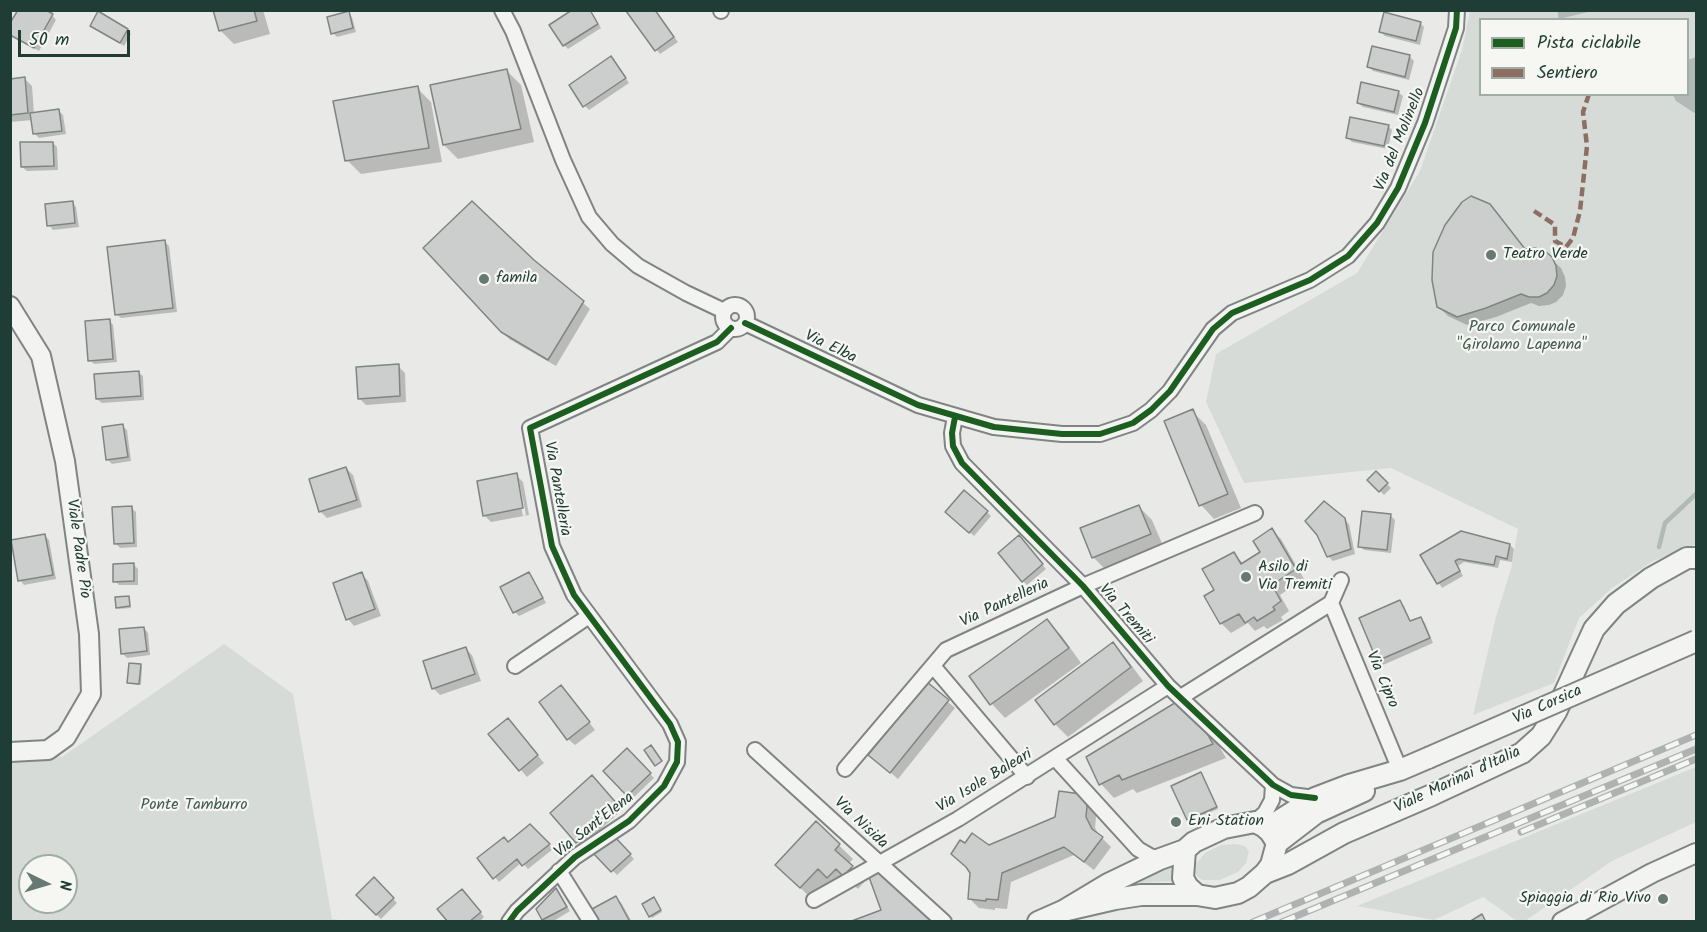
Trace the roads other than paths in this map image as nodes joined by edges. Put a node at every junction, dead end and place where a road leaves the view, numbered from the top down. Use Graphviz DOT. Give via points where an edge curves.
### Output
graph roads {
  1 [pos="502,10"];
  2 [pos="1457,10"];
  3 [pos="10,306"];
  4 [pos="724,311"];
  5 [pos="745,323"];
  6 [pos="731,328"];
  7 [pos="937,411"];
  8 [pos="956,417"];
  9 [pos="1255,513"];
  10 [pos="1696,558"];
  11 [pos="1341,580"];
  12 [pos="1083,586"];
  13 [pos="1331,603"];
  14 [pos="589,616"];
  15 [pos="1696,641"];
  16 [pos="515,666"];
  17 [pos="933,666"];
  18 [pos="1168,686"];
  19 [pos="1181,697"];
  20 [pos="678,742"];
  21 [pos="755,750"];
  22 [pos="10,752"];
  23 [pos="1055,758"];
  24 [pos="845,770"];
  25 [pos="1400,770"];
  26 [pos="1027,777"];
  27 [pos="1273,785"];
  28 [pos="1315,798"];
  29 [pos="1305,820"];
  30 [pos="1259,824"];
  31 [pos="1344,833"];
  32 [pos="1317,840"];
  33 [pos="1277,843"];
  34 [pos="1185,850"];
  35 [pos="1696,853"];
  36 [pos="1160,859"];
  37 [pos="877,863"];
  38 [pos="559,871"];
  39 [pos="1265,873"];
  40 [pos="1197,895"];
  41 [pos="814,900"];
  42 [pos="1063,911"];
  43 [pos="508,921"];
  44 [pos="591,921"];
  45 [pos="944,921"];
  46 [pos="1038,921"];
  47 [pos="1562,921"];
  1 -- 4 [label="street, Via Elba" via="589,217 638,266"];
  2 -- 8 [label="street, Via del Molinello" via="1456,28 1425,123 1398,188 1377,223 1348,256 1310,280 1232,313 1213,329 1170,391 1133,423 1100,434 1062,434 994,427"];
  3 -- 22 [label="street, Viale Padre Pio" via="42,356 65,461 88,634 91,694 66,737 48,750"];
  4 -- 5 [label="street, Via Elba" via="739,306 746,313"];
  4 -- 6 [label="street" via="724,321"];
  5 -- 6 [label="street"];
  5 -- 7 [label="street, Via Elba"];
  6 -- 14 [label="street, Via Pantelleria" via="717,342 530,428 552,546 574,595"];
  7 -- 8 [label="street, Via del Molinello"];
  8 -- 12 [label="street, Via Tremiti" via="953,447 962,463"];
  9 -- 12 [label="street, Via Pantelleria"];
  10 -- 31 [label="main road, Viale Marinai d'Italia" via="1687,558 1651,578 1616,604 1594,629 1541,736 1522,753"];
  11 -- 13 [label="street"];
  12 -- 17 [label="street, Via Pantelleria" via="945,650"];
  12 -- 18 [label="street, Via Tremiti"];
  13 -- 19 [label="street"];
  13 -- 25 [label="street, Via Cipro"];
  14 -- 16 [label="street"];
  14 -- 20 [label="street, Via Pantelleria" via="670,724"];
  15 -- 25 [label="main road, Via Corsica, bridge"];
  17 -- 24 [label="street, Via Pantelleria"];
  17 -- 26 [label="street"];
  18 -- 19 [label="street, Via Tremiti"];
  18 -- 23 [label="street, Via Isole Baleari"];
  19 -- 27 [label="street, Via Tremiti"];
  20 -- 38 [label="street, Via Sant'Elena" via="677,762 664,786 629,821"];
  21 -- 37 [label="street, Via Nisida"];
  23 -- 26 [label="street, Via Isole Baleari"];
  23 -- 36 [label="street" via="1138,849"];
  25 -- 28 [label="main road, Via Corsica"];
  25 -- 29 [label="main road, Via Corsica"];
  26 -- 37 [label="street, Via Isole Baleari"];
  27 -- 28 [label="street, Via Tremiti" via="1291,795"];
  27 -- 30 [label="street" via="1272,800"];
  28 -- 30 [label="main road, Via Corsica" via="1277,822"];
  29 -- 32 [label="main road" via="1305,834"];
  29 -- 33 [label="main road, Via Corsica"];
  30 -- 33 [label="main road"];
  30 -- 34 [label="main road, Via Corsica" via="1243,823 1214,832"];
  31 -- 32 [label="main road, Viale Marinai d'Italia"];
  31 -- 39 [label="main road, Viale Marinai d'Italia"];
  32 -- 33 [label="main road, Viale Marinai d'Italia" via="1293,845"];
  33 -- 39 [label="main road"];
  34 -- 36 [label="main road, Via Corsica"];
  34 -- 40 [label="main road" via="1183,878"];
  35 -- 47 [label="street"];
  36 -- 42 [label="main road, Via Corsica"];
  37 -- 41 [label="street, Via Isole Baleari"];
  37 -- 45 [label="street, Via Nisida"];
  38 -- 43 [label="street, Via Sant'Elena"];
  38 -- 44 [label="street"];
  39 -- 40 [label="main road, Via Corsica" via="1238,893 1215,898"];
  40 -- 42 [label="main road, Via Corsica" via="1141,895"];
  42 -- 46 [label="main road, Via Corsica"];
}
